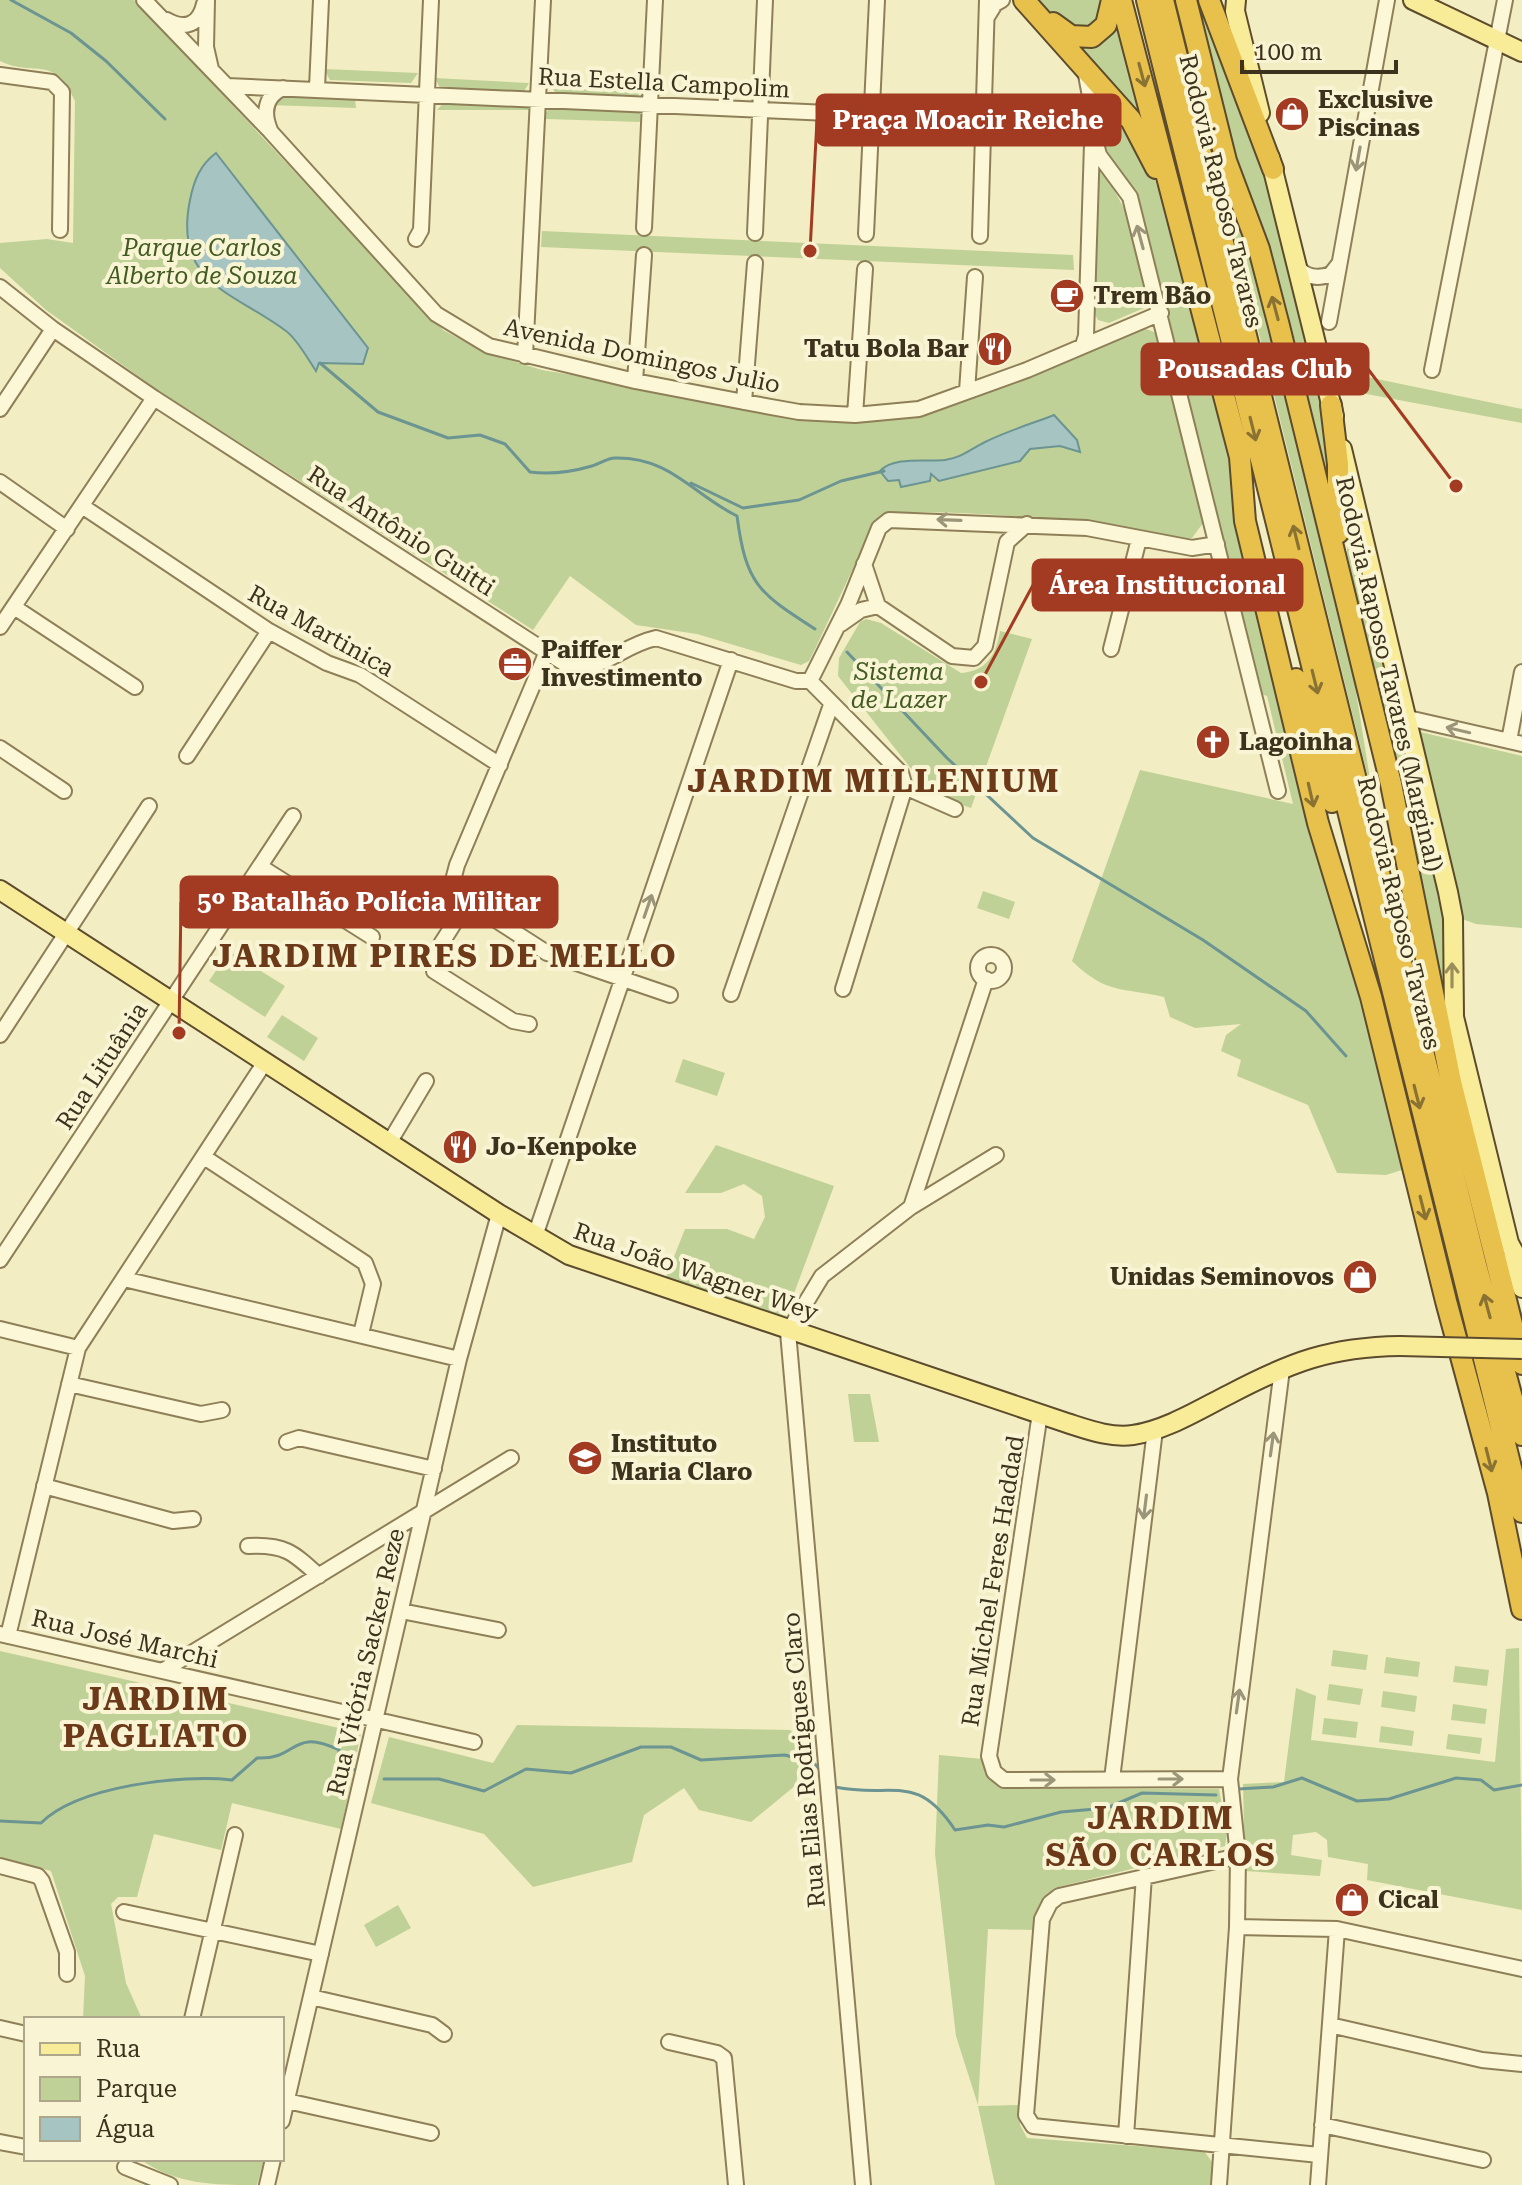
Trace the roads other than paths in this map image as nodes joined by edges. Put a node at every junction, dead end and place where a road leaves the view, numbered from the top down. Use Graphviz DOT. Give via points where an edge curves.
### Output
graph roads {
  1 [pos="144,0"];
  2 [pos="206,0"];
  3 [pos="321,0"];
  4 [pos="431,0"];
  5 [pos="543,0"];
  6 [pos="655,0"];
  7 [pos="765,0"];
  8 [pos="877,0"];
  9 [pos="987,0"];
  10 [pos="1002,0"];
  11 [pos="1112,0"];
  12 [pos="1121,0"];
  13 [pos="1147,0"];
  14 [pos="1163,0"];
  15 [pos="1186,0"];
  16 [pos="1209,0"];
  17 [pos="1236,0"];
  18 [pos="1387,0"];
  19 [pos="1413,0"];
  20 [pos="1505,0"];
  21 [pos="1026,1"];
  22 [pos="156,13"];
  23 [pos="987,18"];
  24 [pos="1497,40"];
  25 [pos="1522,52"];
  26 [pos="1082,69"];
  27 [pos="215,76"];
  28 [pos="3,77"];
  29 [pos="227,86"];
  30 [pos="283,88"];
  31 [pos="317,88"];
  32 [pos="425,93"];
  33 [pos="538,98"];
  34 [pos="651,105"];
  35 [pos="760,111"];
  36 [pos="870,115"];
  37 [pos="983,120"];
  38 [pos="1131,120"];
  39 [pos="1091,124"];
  40 [pos="270,131"];
  41 [pos="1091,169"];
  42 [pos="1273,169"];
  43 [pos="1110,170"];
  44 [pos="644,228"];
  45 [pos="60,230"];
  46 [pos="755,233"];
  47 [pos="866,234"];
  48 [pos="980,236"];
  49 [pos="416,239"];
  50 [pos="644,255"];
  51 [pos="1293,260"];
  52 [pos="1339,261"];
  53 [pos="755,263"];
  54 [pos="865,269"];
  55 [pos="975,277"];
  56 [pos="0,287"];
  57 [pos="1161,313"];
  58 [pos="1086,315"];
  59 [pos="1329,322"];
  60 [pos="53,329"];
  61 [pos="1207,329"];
  62 [pos="1119,330"];
  63 [pos="1083,345"];
  64 [pos="525,356"];
  65 [pos="1432,370"];
  66 [pos="635,381"];
  67 [pos="967,391"];
  68 [pos="154,398"];
  69 [pos="744,402"];
  70 [pos="1331,405"];
  71 [pos="0,409"];
  72 [pos="855,415"];
  73 [pos="0,482"];
  74 [pos="82,506"];
  75 [pos="990,522"];
  76 [pos="1027,524"];
  77 [pos="67,529"];
  78 [pos="1139,539"];
  79 [pos="1217,544"];
  80 [pos="1006,546"];
  81 [pos="864,564"];
  82 [pos="1262,590"];
  83 [pos="1345,597"];
  84 [pos="878,606"];
  85 [pos="14,607"];
  86 [pos="0,627"];
  87 [pos="838,627"];
  88 [pos="269,631"];
  89 [pos="1111,649"];
  90 [pos="546,654"];
  91 [pos="731,660"];
  92 [pos="1522,672"];
  93 [pos="810,681"];
  94 [pos="135,687"];
  95 [pos="831,705"];
  96 [pos="1408,718"];
  97 [pos="1515,743"];
  98 [pos="0,748"];
  99 [pos="187,756"];
  100 [pos="500,765"];
  101 [pos="905,787"];
  102 [pos="64,791"];
  103 [pos="1278,791"];
  104 [pos="149,806"];
  105 [pos="955,809"];
  106 [pos="293,816"];
  107 [pos="261,867"];
  108 [pos="0,890"];
  109 [pos="467,903"];
  110 [pos="68,935"];
  111 [pos="372,937"];
  112 [pos="986,979"];
  113 [pos="623,980"];
  114 [pos="843,989"];
  115 [pos="731,994"];
  116 [pos="670,995"];
  117 [pos="171,1001"];
  118 [pos="529,1024"];
  119 [pos="0,1035"];
  120 [pos="1405,1047"];
  121 [pos="265,1062"];
  122 [pos="426,1081"];
  123 [pos="389,1143"];
  124 [pos="996,1155"];
  125 [pos="204,1157"];
  126 [pos="911,1207"];
  127 [pos="499,1214"];
  128 [pos="535,1236"];
  129 [pos="1509,1243"];
  130 [pos="0,1260"];
  131 [pos="1522,1267"];
  132 [pos="124,1279"];
  133 [pos="1522,1288"];
  134 [pos="0,1329"];
  135 [pos="788,1332"];
  136 [pos="361,1334"];
  137 [pos="78,1348"];
  138 [pos="1522,1349"];
  139 [pos="459,1359"];
  140 [pos="1522,1364"];
  141 [pos="1282,1369"];
  142 [pos="1260,1378"];
  143 [pos="69,1384"];
  144 [pos="1279,1396"];
  145 [pos="222,1410"];
  146 [pos="1040,1413"];
  147 [pos="1155,1430"];
  148 [pos="1522,1435"];
  149 [pos="287,1442"];
  150 [pos="511,1458"];
  151 [pos="434,1469"];
  152 [pos="44,1486"];
  153 [pos="424,1510"];
  154 [pos="1522,1512"];
  155 [pos="193,1519"];
  156 [pos="248,1546"];
  157 [pos="319,1576"];
  158 [pos="1522,1609"];
  159 [pos="401,1611"];
  160 [pos="498,1630"];
  161 [pos="4,1635"];
  162 [pos="164,1670"];
  163 [pos="376,1719"];
  164 [pos="474,1742"];
  165 [pos="1112,1779"];
  166 [pos="1230,1779"];
  167 [pos="235,1835"];
  168 [pos="1238,1856"];
  169 [pos="0,1866"];
  170 [pos="1144,1876"];
  171 [pos="124,1912"];
  172 [pos="1237,1927"];
  173 [pos="1337,1929"];
  174 [pos="212,1931"];
  175 [pos="321,1954"];
  176 [pos="1522,1969"];
  177 [pos="67,1974"];
  178 [pos="311,1997"];
  179 [pos="192,2017"];
  180 [pos="1330,2025"];
  181 [pos="0,2028"];
  182 [pos="24,2034"];
  183 [pos="444,2034"];
  184 [pos="669,2042"];
  185 [pos="1482,2060"];
  186 [pos="1522,2064"];
  187 [pos="1522,2072"];
  188 [pos="287,2101"];
  189 [pos="284,2113"];
  190 [pos="1322,2125"];
  191 [pos="431,2133"];
  192 [pos="1126,2136"];
  193 [pos="0,2142"];
  194 [pos="1221,2146"];
  195 [pos="24,2147"];
  196 [pos="1319,2155"];
  197 [pos="1483,2160"];
  198 [pos="273,2161"];
  199 [pos="125,2167"];
  200 [pos="170,2185"];
  201 [pos="267,2185"];
  202 [pos="736,2185"];
  203 [pos="863,2185"];
  204 [pos="1219,2185"];
  205 [pos="1318,2185"];
  1 -- 22 [label="street, Avenida Domingos Julio"];
  2 -- 22 [label="street" via="200,18 189,25 180,26"];
  2 -- 27 [label="street" via="206,55"];
  3 -- 31 [label="street"];
  4 -- 32 [label="street"];
  5 -- 33 [label="street"];
  6 -- 34 [label="street"];
  7 -- 35 [label="street"];
  8 -- 36 [label="street"];
  9 -- 23 [label="street"];
  10 -- 23 [label="street"];
  11 -- 21 [label="highway" via="1102,31 1081,38 1060,30"];
  12 -- 61 [label="highway, one-way"];
  13 -- 120 [label="highway, Rodovia Raposo Tavares, one-way"];
  148 -- 14 [label="highway, Rodovia Raposo Tavares, one-way"];
  83 -- 15 [label="highway, Rodovia Raposo Tavares (Marginal), one-way" via="1263,265 1226,161"];
  16 -- 42 [label="highway"];
  17 -- 42 [label="main road"];
  18 -- 52 [label="street, one-way"];
  19 -- 24 [label="main road"];
  20 -- 24 [label="street"];
  21 -- 26 [label="highway"];
  22 -- 27 [label="street, Avenida Domingos Julio"];
  23 -- 37 [label="street"];
  24 -- 25 [label="main road"];
  24 -- 65 [label="street"];
  26 -- 38 [label="highway"];
  26 -- 39 [label="street" via="1093,98"];
  27 -- 29 [label="street, Avenida Domingos Julio"];
  28 -- 45 [label="street" via="52,82 62,92"];
  29 -- 30 [label="street, Rua Estella Campolim"];
  29 -- 40 [label="street, Avenida Domingos Julio"];
  30 -- 31 [label="street, Rua Estella Campolim"];
  30 -- 40 [label="street" via="266,107"];
  31 -- 32 [label="street, Rua Estella Campolim"];
  32 -- 33 [label="street, Rua Estella Campolim"];
  32 -- 49 [label="street" via="421,230"];
  33 -- 34 [label="street, Rua Estella Campolim"];
  33 -- 64 [label="street"];
  34 -- 35 [label="street, Rua Estella Campolim"];
  34 -- 44 [label="street"];
  35 -- 36 [label="street, Rua Estella Campolim"];
  35 -- 46 [label="street"];
  36 -- 37 [label="street, Rua Estella Campolim"];
  36 -- 47 [label="street"];
  37 -- 39 [label="street, Rua Estella Campolim"];
  37 -- 48 [label="street"];
  38 -- 39 [label="street, Rua Estella Campolim" via="1117,116"];
  38 -- 61 [label="highway" via="1157,171"];
  39 -- 41 [label="street"];
  39 -- 43 [label="street" via="1096,148"];
  40 -- 64 [label="street, Avenida Domingos Julio" via="436,314 489,346"];
  41 -- 43 [label="street" via="1097,162"];
  41 -- 58 [label="street"];
  42 -- 51 [label="main road"];
  57 -- 43 [label="street, one-way" via="1130,197"];
  50 -- 66 [label="street"];
  51 -- 52 [label="street" via="1302,272 1317,277 1335,271"];
  51 -- 70 [label="main road"];
  52 -- 59 [label="street"];
  53 -- 69 [label="street"];
  54 -- 72 [label="street"];
  55 -- 67 [label="street"];
  56 -- 60 [label="street, Rua Antônio Guitti"];
  57 -- 62 [label="street, Avenida Domingos Julio"];
  57 -- 79 [label="street"];
  58 -- 62 [label="street" via="1097,325"];
  58 -- 63 [label="street"];
  60 -- 68 [label="street, Rua Antônio Guitti"];
  60 -- 71 [label="street"];
  61 -- 82 [label="highway" via="1240,457 1245,521"];
  62 -- 63 [label="street, Avenida Domingos Julio"];
  63 -- 67 [label="street, Avenida Domingos Julio"];
  64 -- 66 [label="street, Avenida Domingos Julio"];
  66 -- 69 [label="street, Avenida Domingos Julio"];
  67 -- 72 [label="street, Avenida Domingos Julio" via="919,409"];
  68 -- 74 [label="street"];
  68 -- 90 [label="street, Rua Antônio Guitti"];
  69 -- 72 [label="street, Avenida Domingos Julio"];
  70 -- 83 [label="highway"];
  70 -- 96 [label="main road"];
  73 -- 77 [label="street"];
  74 -- 77 [label="street"];
  74 -- 88 [label="street, Rua Martinica"];
  75 -- 76 [label="street"];
  75 -- 80 [label="street"];
  75 -- 81 [label="street, one-way" via="889,520 879,528"];
  76 -- 78 [label="street"];
  76 -- 80 [label="street"];
  77 -- 85 [label="street"];
  78 -- 79 [label="street" via="1192,548"];
  78 -- 89 [label="street"];
  79 -- 103 [label="street"];
  80 -- 84 [label="street" via="985,646 974,658 952,656"];
  81 -- 84 [label="street"];
  81 -- 87 [label="street"];
  82 -- 120 [label="highway" via="1302,697"];
  82 -- 158 [label="highway, one-way" via="1321,838 1371,997 1469,1379"];
  83 -- 140 [label="highway, Rodovia Raposo Tavares (Marginal)" via="1406,851 1451,1082"];
  84 -- 87 [label="street" via="861,610"];
  85 -- 86 [label="street"];
  85 -- 94 [label="street"];
  87 -- 93 [label="street"];
  88 -- 99 [label="street"];
  88 -- 100 [label="street, Rua Martinica" via="360,675"];
  90 -- 91 [label="street, Rua Antônio Guitti" via="570,667 593,668 638,642 656,638"];
  90 -- 100 [label="street"];
  91 -- 93 [label="street, Rua Antônio Guitti"];
  113 -- 91 [label="street, one-way"];
  92 -- 97 [label="street"];
  93 -- 95 [label="street"];
  95 -- 101 [label="street" via="901,773"];
  95 -- 115 [label="street"];
  97 -- 96 [label="street, one-way"];
  129 -- 96 [label="main road, one-way" via="1454,1017 1453,918"];
  98 -- 102 [label="street"];
  100 -- 109 [label="street" via="452,884 454,893"];
  101 -- 105 [label="street"];
  101 -- 114 [label="street"];
  104 -- 110 [label="street"];
  106 -- 107 [label="street, Rua Lituânia"];
  107 -- 111 [label="street"];
  107 -- 117 [label="street, Rua Lituânia"];
  108 -- 110 [label="main road, Rua João Wagner Wey"];
  109 -- 113 [label="street" via="547,953"];
  109 -- 118 [label="street" via="434,955 434,971 513,1021"];
  110 -- 117 [label="main road, Rua João Wagner Wey"];
  110 -- 119 [label="street"];
  112 -- 126 [label="street"];
  113 -- 116 [label="street"];
  113 -- 128 [label="street"];
  117 -- 121 [label="main road, Rua João Wagner Wey"];
  117 -- 130 [label="street, Rua Lituânia"];
  120 -- 154 [label="highway, Rodovia Raposo Tavares, one-way"];
  121 -- 123 [label="main road, Rua João Wagner Wey"];
  121 -- 125 [label="street"];
  122 -- 123 [label="street"];
  123 -- 127 [label="main road, Rua João Wagner Wey"];
  124 -- 126 [label="street"];
  125 -- 132 [label="street"];
  125 -- 136 [label="street" via="365,1263 373,1284"];
  126 -- 135 [label="street" via="822,1276"];
  127 -- 128 [label="main road, Rua João Wagner Wey"];
  127 -- 139 [label="street, Rua Vitória Sacker Reze"];
  128 -- 135 [label="main road, Rua João Wagner Wey" via="569,1255"];
  129 -- 131 [label="main road"];
  129 -- 133 [label="main road"];
  132 -- 136 [label="street"];
  132 -- 137 [label="street"];
  134 -- 137 [label="street"];
  135 -- 146 [label="main road, Rua João Wagner Wey"];
  135 -- 203 [label="street, Rua Elias Rodrigues Claro"];
  136 -- 139 [label="street"];
  137 -- 143 [label="street"];
  138 -- 141 [label="main road, Rua João Wagner Wey, bridge" via="1343,1348"];
  139 -- 151 [label="street, Rua Vitória Sacker Reze"];
  141 -- 142 [label="main road, Rua João Wagner Wey"];
  141 -- 144 [label="street"];
  142 -- 144 [label="street"];
  142 -- 147 [label="main road, Rua João Wagner Wey"];
  143 -- 145 [label="street" via="201,1414"];
  143 -- 152 [label="street"];
  166 -- 144 [label="street, one-way"];
  146 -- 147 [label="main road, Rua João Wagner Wey" via="1104,1434"];
  146 -- 165 [label="street, Rua Michel Feres Haddad, one-way" via="989,1756 994,1772 1004,1780"];
  147 -- 165 [label="street, one-way"];
  149 -- 151 [label="street" via="299,1438"];
  150 -- 153 [label="street"];
  151 -- 153 [label="street, Rua Vitória Sacker Reze"];
  152 -- 155 [label="street" via="173,1521"];
  152 -- 161 [label="street"];
  153 -- 157 [label="street"];
  153 -- 159 [label="street, Rua Vitória Sacker Reze"];
  156 -- 157 [label="street" via="275,1545 299,1557"];
  157 -- 162 [label="street"];
  159 -- 160 [label="street"];
  159 -- 163 [label="street, Rua Vitória Sacker Reze"];
  161 -- 162 [label="street, Rua José Marchi"];
  162 -- 163 [label="street, Rua José Marchi"];
  163 -- 164 [label="street, Rua José Marchi"];
  163 -- 175 [label="street, Rua Vitória Sacker Reze"];
  165 -- 166 [label="street, one-way"];
  166 -- 168 [label="street"];
  167 -- 174 [label="street"];
  168 -- 170 [label="street"];
  168 -- 172 [label="street"];
  169 -- 177 [label="street" via="42,1881 67,1952"];
  170 -- 192 [label="street"];
  170 -- 192 [label="street" via="1059,1896 1042,1919 1026,2115 1033,2126"];
  171 -- 174 [label="street"];
  172 -- 173 [label="street"];
  172 -- 194 [label="street"];
  173 -- 176 [label="street"];
  173 -- 180 [label="street"];
  174 -- 175 [label="street"];
  174 -- 179 [label="street"];
  175 -- 178 [label="street, Rua Vitória Sacker Reze"];
  178 -- 183 [label="street" via="432,2025"];
  178 -- 188 [label="street, Rua Vitória Sacker Reze"];
  180 -- 185 [label="street"];
  180 -- 190 [label="street"];
  181 -- 182 [label="street"];
  184 -- 202 [label="street" via="724,2058"];
  185 -- 186 [label="street"];
  185 -- 187 [label="street"];
  188 -- 189 [label="street, Rua Vitória Sacker Reze"];
  188 -- 191 [label="street"];
  190 -- 196 [label="street"];
  190 -- 197 [label="street"];
  192 -- 194 [label="street"];
  193 -- 195 [label="street"];
  194 -- 196 [label="street"];
  194 -- 204 [label="street"];
  196 -- 205 [label="street"];
  198 -- 201 [label="street"];
  199 -- 200 [label="street"];
}
